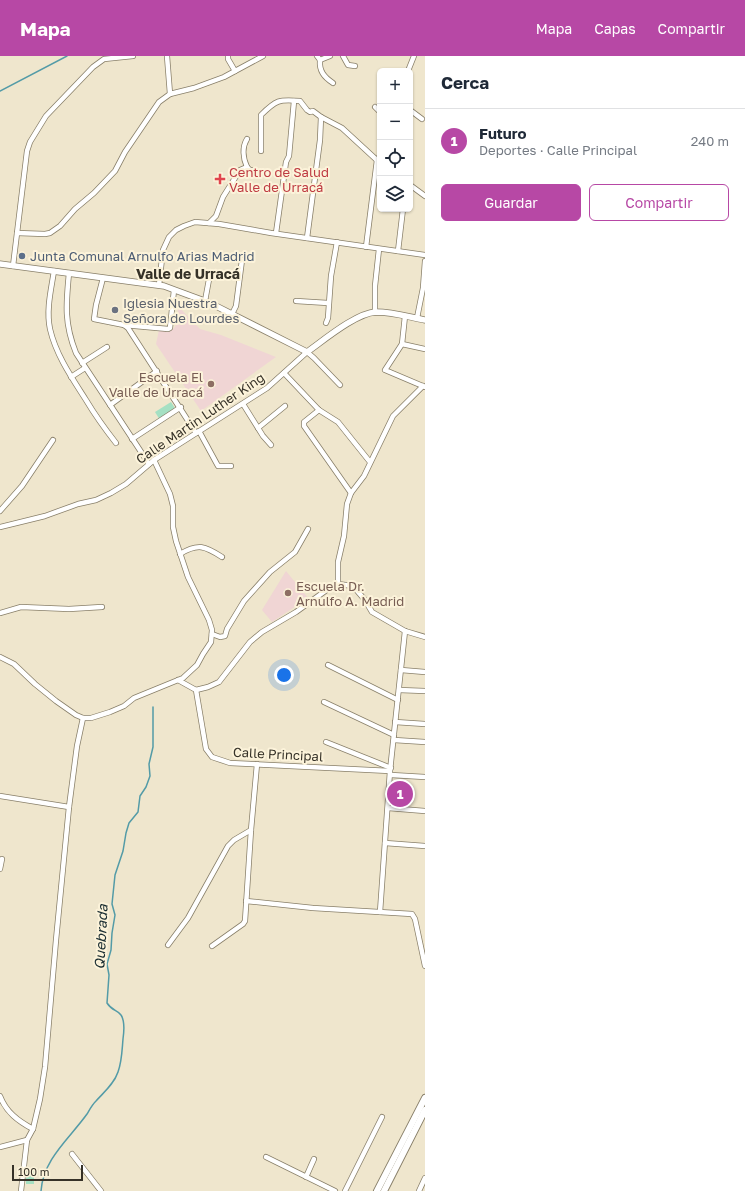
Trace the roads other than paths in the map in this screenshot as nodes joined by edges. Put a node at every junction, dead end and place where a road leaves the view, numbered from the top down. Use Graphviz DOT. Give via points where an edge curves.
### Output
graph roads {
  1 [pos="133,56"];
  2 [pos="166,56"];
  3 [pos="228,56"];
  4 [pos="263,56"];
  5 [pos="330,56"];
  6 [pos="343,56"];
  7 [pos="414,56"];
  8 [pos="319,58"];
  9 [pos="355,66"];
  10 [pos="409,68"];
  11 [pos="236,71"];
  12 [pos="333,83"];
  13 [pos="170,94"];
  14 [pos="294,101"];
  15 [pos="413,112"];
  16 [pos="321,117"];
  17 [pos="422,119"];
  18 [pos="247,139"];
  19 [pos="262,150"];
  20 [pos="377,158"];
  21 [pos="246,167"];
  22 [pos="267,173"];
  23 [pos="377,173"];
  24 [pos="413,187"];
  25 [pos="425,196"];
  26 [pos="403,212"];
  27 [pos="209,223"];
  28 [pos="17,233"];
  29 [pos="276,233"];
  30 [pos="307,238"];
  31 [pos="337,242"];
  32 [pos="366,247"];
  33 [pos="379,249"];
  34 [pos="398,251"];
  35 [pos="425,255"];
  36 [pos="242,260"];
  37 [pos="425,260"];
  38 [pos="0,264"];
  39 [pos="13,266"];
  40 [pos="54,271"];
  41 [pos="70,273"];
  42 [pos="210,274"];
  43 [pos="103,278"];
  44 [pos="158,285"];
  45 [pos="174,290"];
  46 [pos="296,300"];
  47 [pos="205,301"];
  48 [pos="328,303"];
  49 [pos="374,312"];
  50 [pos="232,314"];
  51 [pos="405,316"];
  52 [pos="417,318"];
  53 [pos="425,320"];
  54 [pos="326,323"];
  55 [pos="124,325"];
  56 [pos="402,344"];
  57 [pos="107,347"];
  58 [pos="425,349"];
  59 [pos="307,352"];
  60 [pos="83,365"];
  61 [pos="157,371"];
  62 [pos="284,373"];
  63 [pos="71,377"];
  64 [pos="340,384"];
  65 [pos="424,386"];
  66 [pos="243,404"];
  67 [pos="110,405"];
  68 [pos="285,406"];
  69 [pos="181,407"];
  70 [pos="319,410"];
  71 [pos="258,428"];
  72 [pos="198,432"];
  73 [pos="132,439"];
  74 [pos="53,440"];
  75 [pos="116,443"];
  76 [pos="271,445"];
  77 [pos="154,460"];
  78 [pos="370,462"];
  79 [pos="149,464"];
  80 [pos="231,466"];
  81 [pos="351,493"];
  82 [pos="0,511"];
  83 [pos="0,527"];
  84 [pos="308,529"];
  85 [pos="180,554"];
  86 [pos="222,557"];
  87 [pos="338,584"];
  88 [pos="102,606"];
  89 [pos="0,613"];
  90 [pos="405,631"];
  91 [pos="212,634"];
  92 [pos="425,637"];
  93 [pos="0,657"];
  94 [pos="328,665"];
  95 [pos="401,670"];
  96 [pos="425,672"];
  97 [pos="178,680"];
  98 [pos="196,690"];
  99 [pos="399,690"];
  100 [pos="425,691"];
  101 [pos="398,700"];
  102 [pos="324,702"];
  103 [pos="83,718"];
  104 [pos="395,722"];
  105 [pos="425,724"];
  106 [pos="394,737"];
  107 [pos="326,742"];
  108 [pos="425,742"];
  109 [pos="257,764"];
  110 [pos="391,771"];
  111 [pos="425,777"];
  112 [pos="0,796"];
  113 [pos="69,808"];
  114 [pos="388,808"];
  115 [pos="425,811"];
  116 [pos="251,830"];
  117 [pos="385,843"];
  118 [pos="425,846"];
  119 [pos="2,858"];
  120 [pos="0,869"];
  121 [pos="246,900"];
  122 [pos="380,912"];
  123 [pos="168,945"];
  124 [pos="212,946"];
  125 [pos="425,966"];
  126 [pos="0,1096"];
  127 [pos="425,1098"];
  128 [pos="425,1110"];
  129 [pos="382,1117"];
  130 [pos="33,1129"];
  131 [pos="27,1140"];
  132 [pos="0,1147"];
  133 [pos="72,1154"];
  134 [pos="266,1158"];
  135 [pos="314,1159"];
  136 [pos="306,1177"];
  137 [pos="425,1178"];
  138 [pos="21,1191"];
  139 [pos="100,1191"];
  140 [pos="335,1191"];
  141 [pos="345,1191"];
  142 [pos="377,1191"];
  143 [pos="384,1191"];
  144 [pos="418,1191"];
  1 -- 28 [label="street" via="100,61 46,116 28,147"];
  2 -- 13 [label="street"];
  3 -- 11 [label="street"];
  4 -- 11 [label="street"];
  5 -- 8 [label="street"];
  6 -- 9 [label="street" via="348,65"];
  7 -- 10 [label="street"];
  8 -- 12 [label="street" via="319,68"];
  11 -- 13 [label="street" via="194,88"];
  13 -- 28 [label="street" via="158,103 111,175 60,226 45,234"];
  14 -- 16 [label="street" via="300,101 307,110"];
  14 -- 19 [label="street" via="282,100 272,104 261,115"];
  14 -- 29 [label="street" via="289,156"];
  15 -- 17 [label="street"];
  16 -- 20 [label="street" via="342,128"];
  16 -- 30 [label="street"];
  18 -- 21 [label="street" via="243,158"];
  21 -- 22 [label="street"];
  21 -- 27 [label="street" via="240,170 223,197 216,216"];
  23 -- 32 [label="street"];
  24 -- 25 [label="street"];
  26 -- 34 [label="street"];
  27 -- 29 [label="street"];
  27 -- 44 [label="street" via="195,222 176,230 163,250"];
  28 -- 39 [label="street"];
  29 -- 30 [label="street"];
  30 -- 31 [label="street"];
  31 -- 32 [label="street"];
  31 -- 48 [label="street"];
  32 -- 33 [label="street"];
  33 -- 34 [label="street"];
  33 -- 49 [label="street"];
  34 -- 35 [label="street"];
  36 -- 50 [label="street" via="236,306"];
  37 -- 52 [label="street"];
  38 -- 39 [label="street"];
  39 -- 40 [label="street"];
  40 -- 41 [label="street"];
  40 -- 63 [label="street" via="50,329 57,350"];
  41 -- 43 [label="street"];
  41 -- 60 [label="street" via="67,321 71,340"];
  42 -- 47 [label="street"];
  43 -- 44 [label="street"];
  43 -- 55 [label="street" via="94,319"];
  44 -- 45 [label="street"];
  45 -- 47 [label="street"];
  45 -- 55 [label="street" via="168,330"];
  46 -- 48 [label="street"];
  47 -- 50 [label="street"];
  48 -- 54 [label="street"];
  49 -- 51 [label="street, Calle Martin Luther King"];
  49 -- 59 [label="street, Calle Martin Luther King" via="345,325"];
  50 -- 59 [label="street"];
  51 -- 52 [label="street, Calle Martin Luther King"];
  51 -- 56 [label="street"];
  52 -- 53 [label="street, Calle Martin Luther King"];
  55 -- 61 [label="street"];
  56 -- 58 [label="street"];
  56 -- 65 [label="street" via="385,370"];
  57 -- 60 [label="street"];
  59 -- 62 [label="street, Calle Martin Luther King"];
  59 -- 64 [label="street"];
  60 -- 63 [label="street"];
  60 -- 67 [label="street"];
  61 -- 67 [label="street"];
  61 -- 69 [label="street"];
  62 -- 66 [label="street, Calle Martin Luther King"];
  62 -- 70 [label="street"];
  63 -- 75 [label="street"];
  65 -- 78 [label="street" via="393,416"];
  66 -- 71 [label="street"];
  66 -- 72 [label="street, Calle Martin Luther King"];
  67 -- 73 [label="street"];
  68 -- 71 [label="street"];
  69 -- 72 [label="street"];
  69 -- 73 [label="street"];
  70 -- 78 [label="street" via="338,422"];
  70 -- 81 [label="street" via="304,422 304,426"];
  71 -- 76 [label="street"];
  72 -- 77 [label="street, Calle Martin Luther King"];
  72 -- 80 [label="street" via="218,466"];
  73 -- 79 [label="street"];
  74 -- 82 [label="street" via="22,486"];
  77 -- 79 [label="street, Calle Martin Luther King"];
  77 -- 85 [label="street" via="170,494 173,526"];
  78 -- 81 [label="street" via="364,476"];
  79 -- 83 [label="street, Calle Martin Luther King" via="126,484 96,500"];
  81 -- 87 [label="street" via="346,504 344,536 338,562"];
  84 -- 91 [label="street" via="295,552 270,572 244,601 225,636"];
  85 -- 86 [label="street" via="197,546"];
  85 -- 91 [label="street" via="209,620"];
  87 -- 90 [label="street" via="353,586 372,612"];
  87 -- 98 [label="street" via="250,642 219,682"];
  88 -- 89 [label="street" via="69,609 21,607"];
  90 -- 92 [label="street"];
  90 -- 95 [label="street"];
  91 -- 97 [label="street" via="211,642 197,665"];
  93 -- 103 [label="street" via="14,664 56,701 76,716"];
  94 -- 101 [label="street"];
  95 -- 96 [label="street"];
  95 -- 99 [label="street"];
  97 -- 98 [label="street"];
  97 -- 103 [label="street" via="134,698 110,712"];
  98 -- 109 [label="street, Calle Principal" via="206,750 212,757 230,762"];
  99 -- 100 [label="street"];
  99 -- 101 [label="street"];
  101 -- 104 [label="street"];
  102 -- 106 [label="street"];
  103 -- 113 [label="street"];
  104 -- 105 [label="street"];
  104 -- 106 [label="street"];
  106 -- 108 [label="street"];
  106 -- 110 [label="street"];
  107 -- 110 [label="street"];
  109 -- 110 [label="street, Calle Principal"];
  109 -- 116 [label="street"];
  110 -- 111 [label="street, Calle Principal"];
  110 -- 114 [label="street"];
  112 -- 113 [label="street"];
  113 -- 130 [label="street" via="45,1067"];
  114 -- 115 [label="street"];
  114 -- 117 [label="street"];
  116 -- 121 [label="street"];
  116 -- 123 [label="street" via="228,846 188,918"];
  117 -- 118 [label="street"];
  117 -- 122 [label="street"];
  119 -- 120 [label="street"];
  121 -- 122 [label="street"];
  121 -- 124 [label="street" via="243,924"];
  122 -- 125 [label="street" via="412,914"];
  126 -- 130 [label="street" via="10,1114"];
  127 -- 142 [label="main road"];
  128 -- 143 [label="main road"];
  129 -- 141 [label="street"];
  130 -- 131 [label="street"];
  131 -- 132 [label="street"];
  131 -- 138 [label="street"];
  133 -- 139 [label="street"];
  134 -- 136 [label="street"];
  135 -- 136 [label="street"];
  136 -- 140 [label="street"];
  137 -- 144 [label="street"];
}
